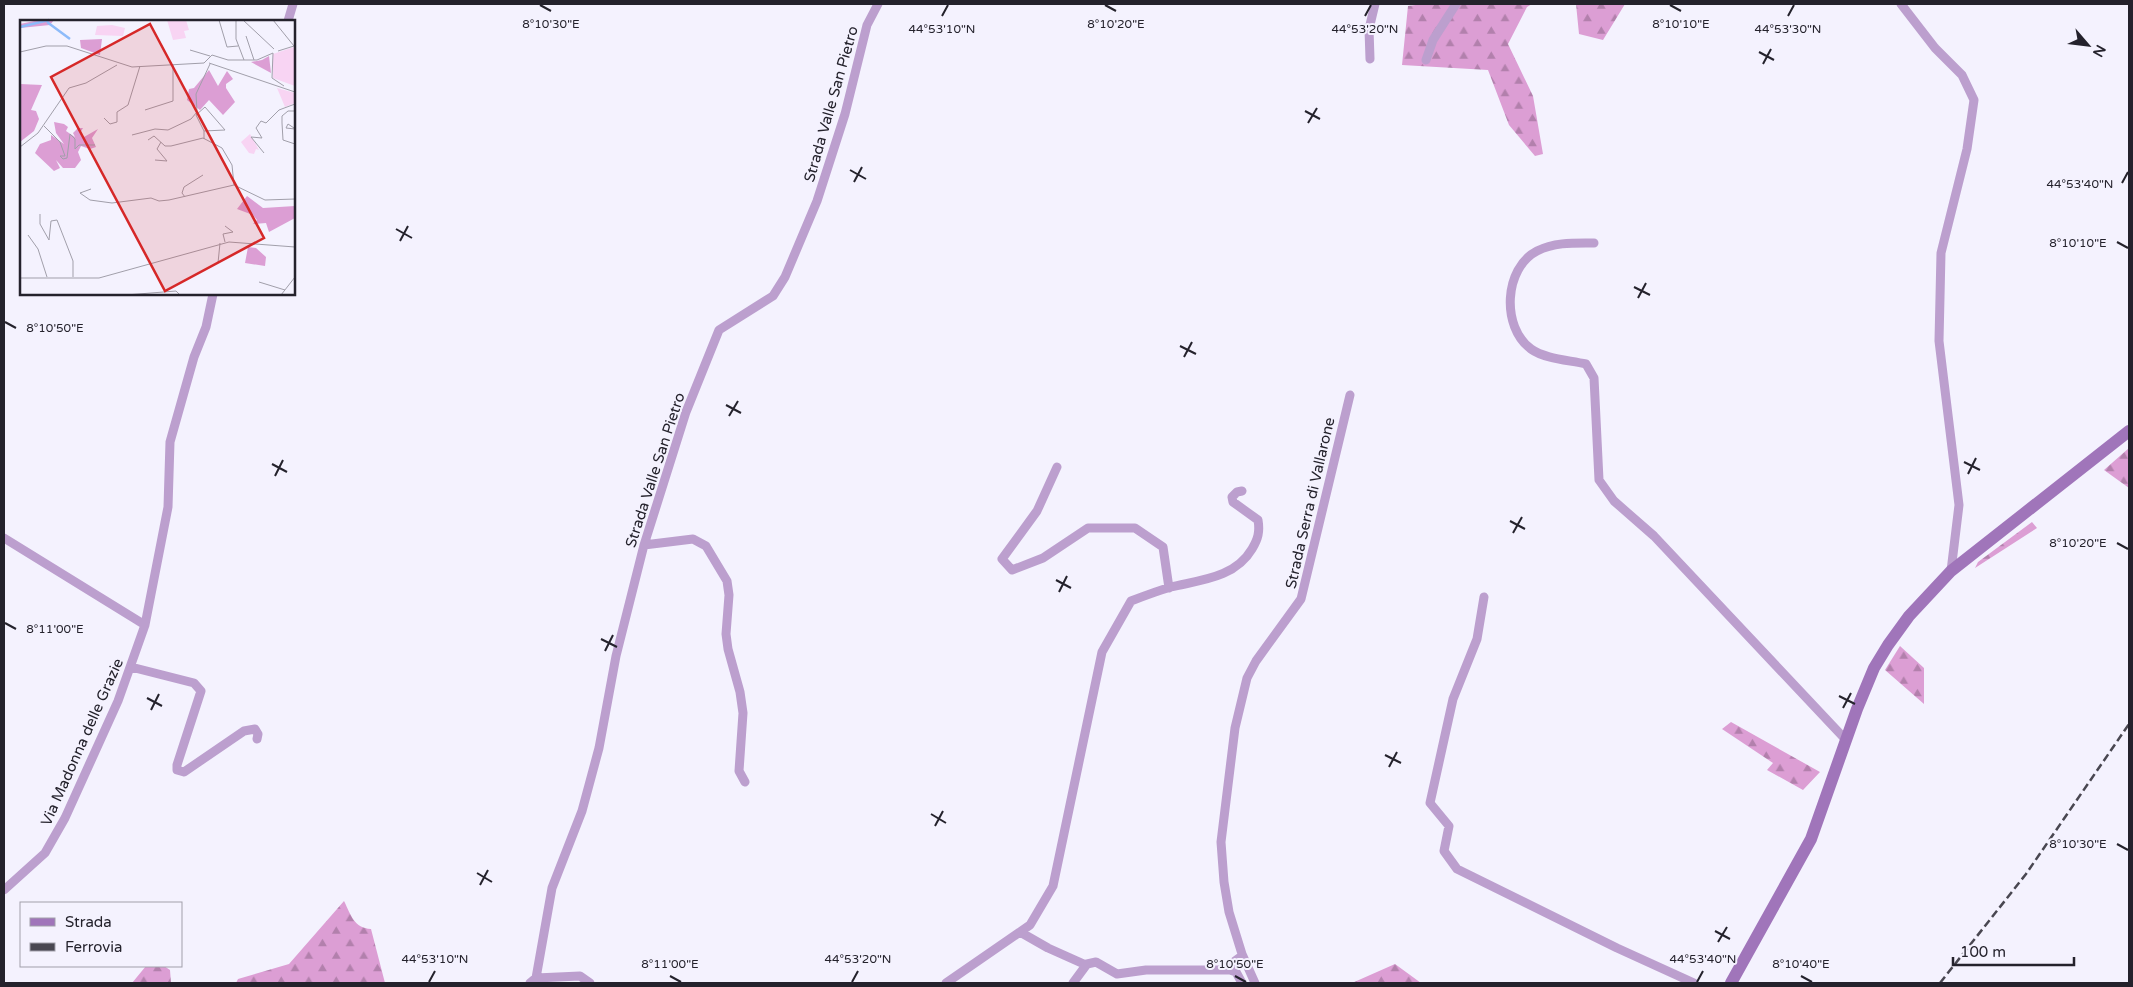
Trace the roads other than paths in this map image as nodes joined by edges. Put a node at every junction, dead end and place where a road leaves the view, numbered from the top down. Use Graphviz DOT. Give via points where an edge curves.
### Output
graph roads {
  1 [pos="293,4"];
  2 [pos="878,4"];
  3 [pos="1375,4"];
  4 [pos="1456,4"];
  5 [pos="1901,4"];
  6 [pos="288,20"];
  7 [pos="1370,59"];
  8 [pos="1426,60"];
  9 [pos="1594,243"];
  10 [pos="214,295"];
  11 [pos="1350,395"];
  12 [pos="2129,431"];
  13 [pos="1057,466"];
  14 [pos="1242,491"];
  15 [pos="4,538"];
  16 [pos="644,545"];
  17 [pos="1951,571"];
  18 [pos="1169,588"];
  19 [pos="1484,597"];
  20 [pos="146,625"];
  21 [pos="131,667"];
  22 [pos="257,739"];
  23 [pos="1846,740"];
  24 [pos="745,782"];
  25 [pos="4,890"];
  26 [pos="1020,932"];
  27 [pos="1242,956"];
  28 [pos="1086,965"];
  29 [pos="1230,970"];
  30 [pos="533,981"];
  31 [pos="590,983"];
  32 [pos="946,983"];
  33 [pos="1073,983"];
  34 [pos="1242,983"];
  35 [pos="1255,983"];
  36 [pos="1694,983"];
  37 [pos="1731,983"];
  1 -- 6 [label="street"];
  2 -- 16 [label="street, Strada Valle San Pietro" via="866,25 846,114 817,201 785,277 773,296 719,330 686,412"];
  3 -- 7 [label="street" via="1369,29"];
  4 -- 8 [label="street" via="1433,40"];
  5 -- 17 [label="street" via="1935,48 1962,75 1974,100 1967,148 1941,253 1940,341 1958,506"];
  9 -- 23 [label="street" via="1557,244 1536,251 1520,265 1512,287 1510,309 1520,339 1533,350 1586,364 1594,378 1599,480 1614,501 1654,536"];
  10 -- 20 [label="street, Via Madonna delle Grazie" via="170,442 168,507"];
  11 -- 27 [label="street, Strada Serra di Vallarone" via="1301,599 1247,678 1235,728 1221,842 1229,912"];
  12 -- 17 [label="street"];
  13 -- 18 [label="street" via="1036,511 1002,559 1012,570 1043,558 1088,528 1135,528 1163,547"];
  14 -- 18 [label="street" via="1232,497 1233,502 1258,520 1259,529 1247,558 1220,575"];
  15 -- 20 [label="street"];
  16 -- 24 [label="street" via="693,539 706,546 727,581 727,642 743,713 739,771"];
  16 -- 30 [label="street, Strada Valle San Pietro" via="589,784 552,888"];
  17 -- 23 [label="street" via="1909,616 1888,645 1874,668"];
  18 -- 26 [label="street" via="1131,600 1102,652 1053,886 1030,925"];
  19 -- 36 [label="street" via="1477,639 1453,699 1430,803 1449,826 1444,851 1457,869"];
  20 -- 21 [label="street, Via Madonna delle Grazie"];
  21 -- 22 [label="street" via="194,683 201,691 177,765 180,772 244,731 255,730"];
  21 -- 25 [label="street, Via Madonna delle Grazie" via="80,786 49,846"];
  23 -- 37 [label="street" via="1811,839"];
  26 -- 28 [label="street"];
  26 -- 32 [label="street"];
  27 -- 29 [label="street" via="1234,961"];
  27 -- 35 [label="street, Strada Serra di Vallarone"];
  28 -- 29 [label="street" via="1096,962 1117,974 1146,970"];
  28 -- 33 [label="street"];
  29 -- 34 [label="street" via="1236,972"];
  30 -- 31 [label="street" via="580,976"];
}
